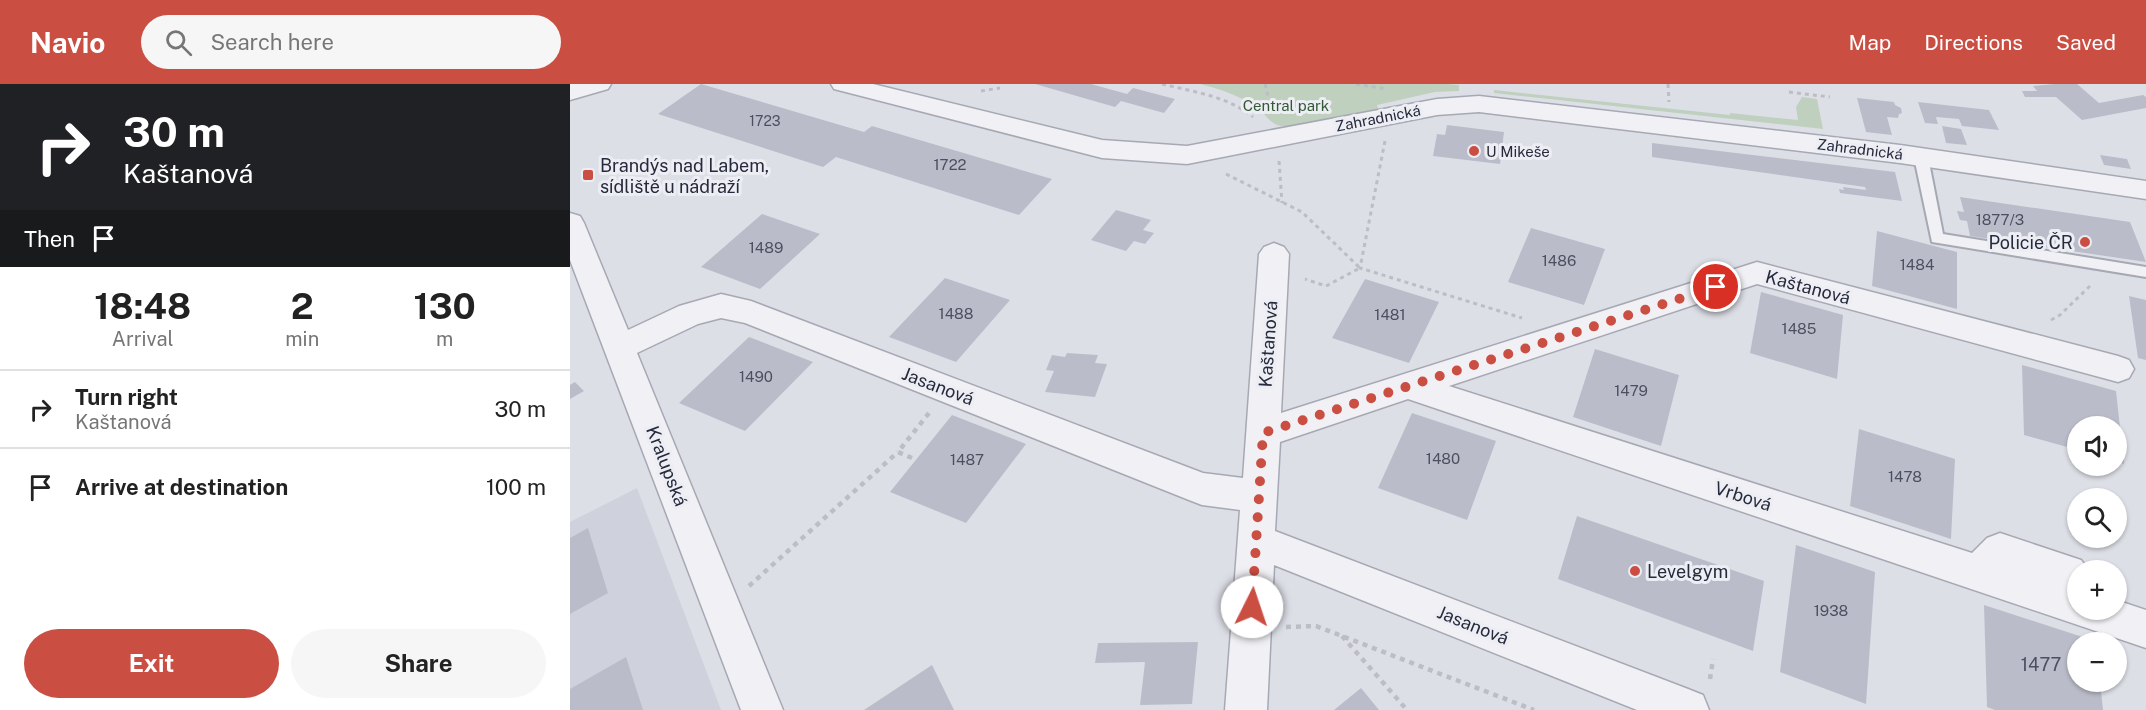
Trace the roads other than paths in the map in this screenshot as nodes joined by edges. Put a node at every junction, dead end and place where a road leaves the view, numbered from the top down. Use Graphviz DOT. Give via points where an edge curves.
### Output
graph roads {
  1 [pos="599,84"];
  2 [pos="843,84"];
  3 [pos="570,92"];
  4 [pos="1920,157"];
  5 [pos="2146,190"];
  6 [pos="570,223"];
  7 [pos="1274,261"];
  8 [pos="2146,272"];
  9 [pos="620,347"];
  10 [pos="2118,369"];
  11 [pos="1408,386"];
  12 [pos="1263,433"];
  13 [pos="1258,496"];
  14 [pos="1257,543"];
  15 [pos="2067,573"];
  16 [pos="2124,620"];
  17 [pos="2146,629"];
  18 [pos="762,710"];
  19 [pos="1246,710"];
  20 [pos="1688,710"];
  1 -- 3 [label="street"];
  2 -- 4 [label="street, Zahradnická" via="1102,149 1186,155 1437,107 1479,104"];
  4 -- 5 [label="street, Zahradnická"];
  4 -- 8 [label="lane, Zahradnická" via="1936,238"];
  6 -- 9 [label="street, Kralupská"];
  7 -- 12 [label="street, Kaštanová"];
  9 -- 13 [label="street, Jasanová" via="690,314 721,306 751,313 1202,489"];
  9 -- 18 [label="street, Kralupská"];
  10 -- 11 [label="street, Kaštanová" via="1757,273"];
  11 -- 12 [label="street, Kaštanová"];
  11 -- 15 [label="street, Vrbová" via="1978,573 2000,550"];
  12 -- 13 [label="street, Kaštanová"];
  13 -- 14 [label="street, Kaštanová"];
  14 -- 19 [label="street, Kaštanová"];
  14 -- 20 [label="street, Jasanová"];
  16 -- 17 [label="street"];
}
